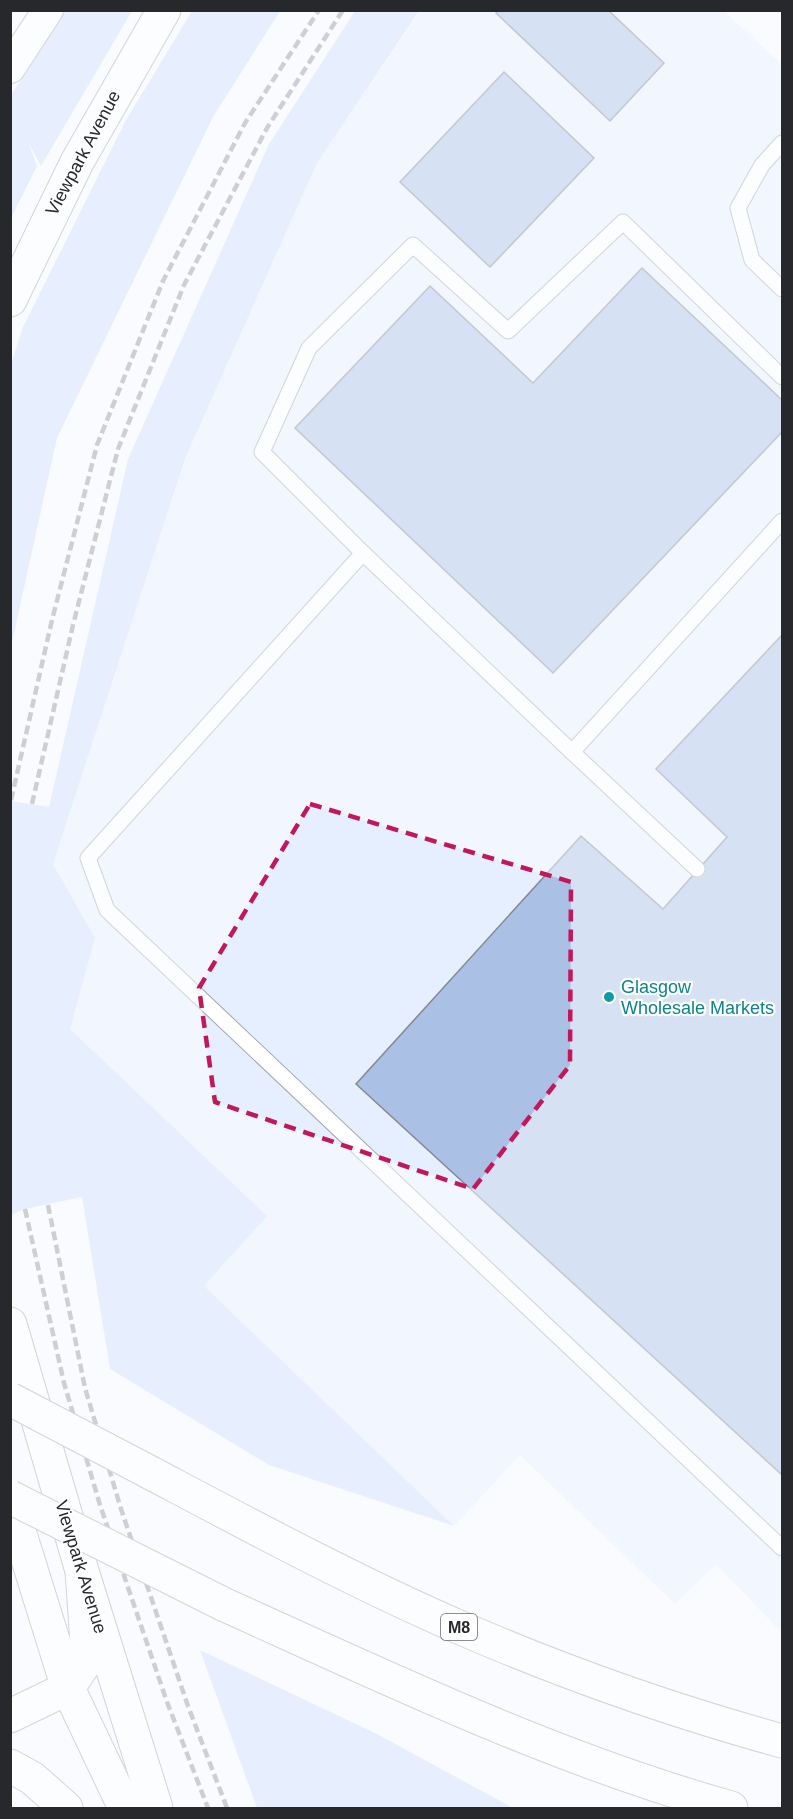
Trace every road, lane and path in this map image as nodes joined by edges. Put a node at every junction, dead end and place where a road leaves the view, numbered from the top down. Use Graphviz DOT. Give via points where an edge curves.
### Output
graph roads {
  1 [pos="48,10"];
  2 [pos="164,10"];
  3 [pos="10,68"];
  4 [pos="783,143"];
  5 [pos="783,289"];
  6 [pos="10,300"];
  7 [pos="783,376"];
  8 [pos="783,522"];
  9 [pos="363,553"];
  10 [pos="572,752"];
  11 [pos="697,869"];
  12 [pos="10,1324"];
  13 [pos="10,1398"];
  14 [pos="10,1497"];
  15 [pos="10,1502"];
  16 [pos="783,1548"];
  17 [pos="82,1571"];
  18 [pos="10,1617"];
  19 [pos="10,1629"];
  20 [pos="68,1688"];
  21 [pos="10,1716"];
  22 [pos="783,1742"];
  23 [pos="10,1766"];
  24 [pos="66,1809"];
  25 [pos="125,1809"];
  26 [pos="156,1809"];
  27 [pos="731,1809"];
  1 -- 3 [label="street"];
  2 -- 6 [label="main road, Viewpark Avenue" via="77,162"];
  4 -- 5 [label="lane" via="762,165 738,208 752,260"];
  7 -- 9 [label="lane" via="623,222 508,331 412,245 309,348 262,452"];
  8 -- 10 [label="lane"];
  9 -- 10 [label="lane"];
  9 -- 16 [label="lane" via="88,858 107,910"];
  10 -- 11 [label="lane"];
  12 -- 17 [label="main road, Viewpark Avenue"];
  13 -- 22 [label="main road, M8, bridge" via="356,1579 460,1628 617,1691"];
  14 -- 27 [label="main road, bridge" via="224,1604 432,1698 661,1788"];
  15 -- 20 [label="main road"];
  17 -- 20 [label="main road" via="88,1658"];
  17 -- 26 [label="main road, Viewpark Avenue"];
  18 -- 19 [label="path"];
  20 -- 21 [label="main road"];
  20 -- 25 [label="main road"];
  23 -- 24 [label="main road" via="32,1778"];
}
